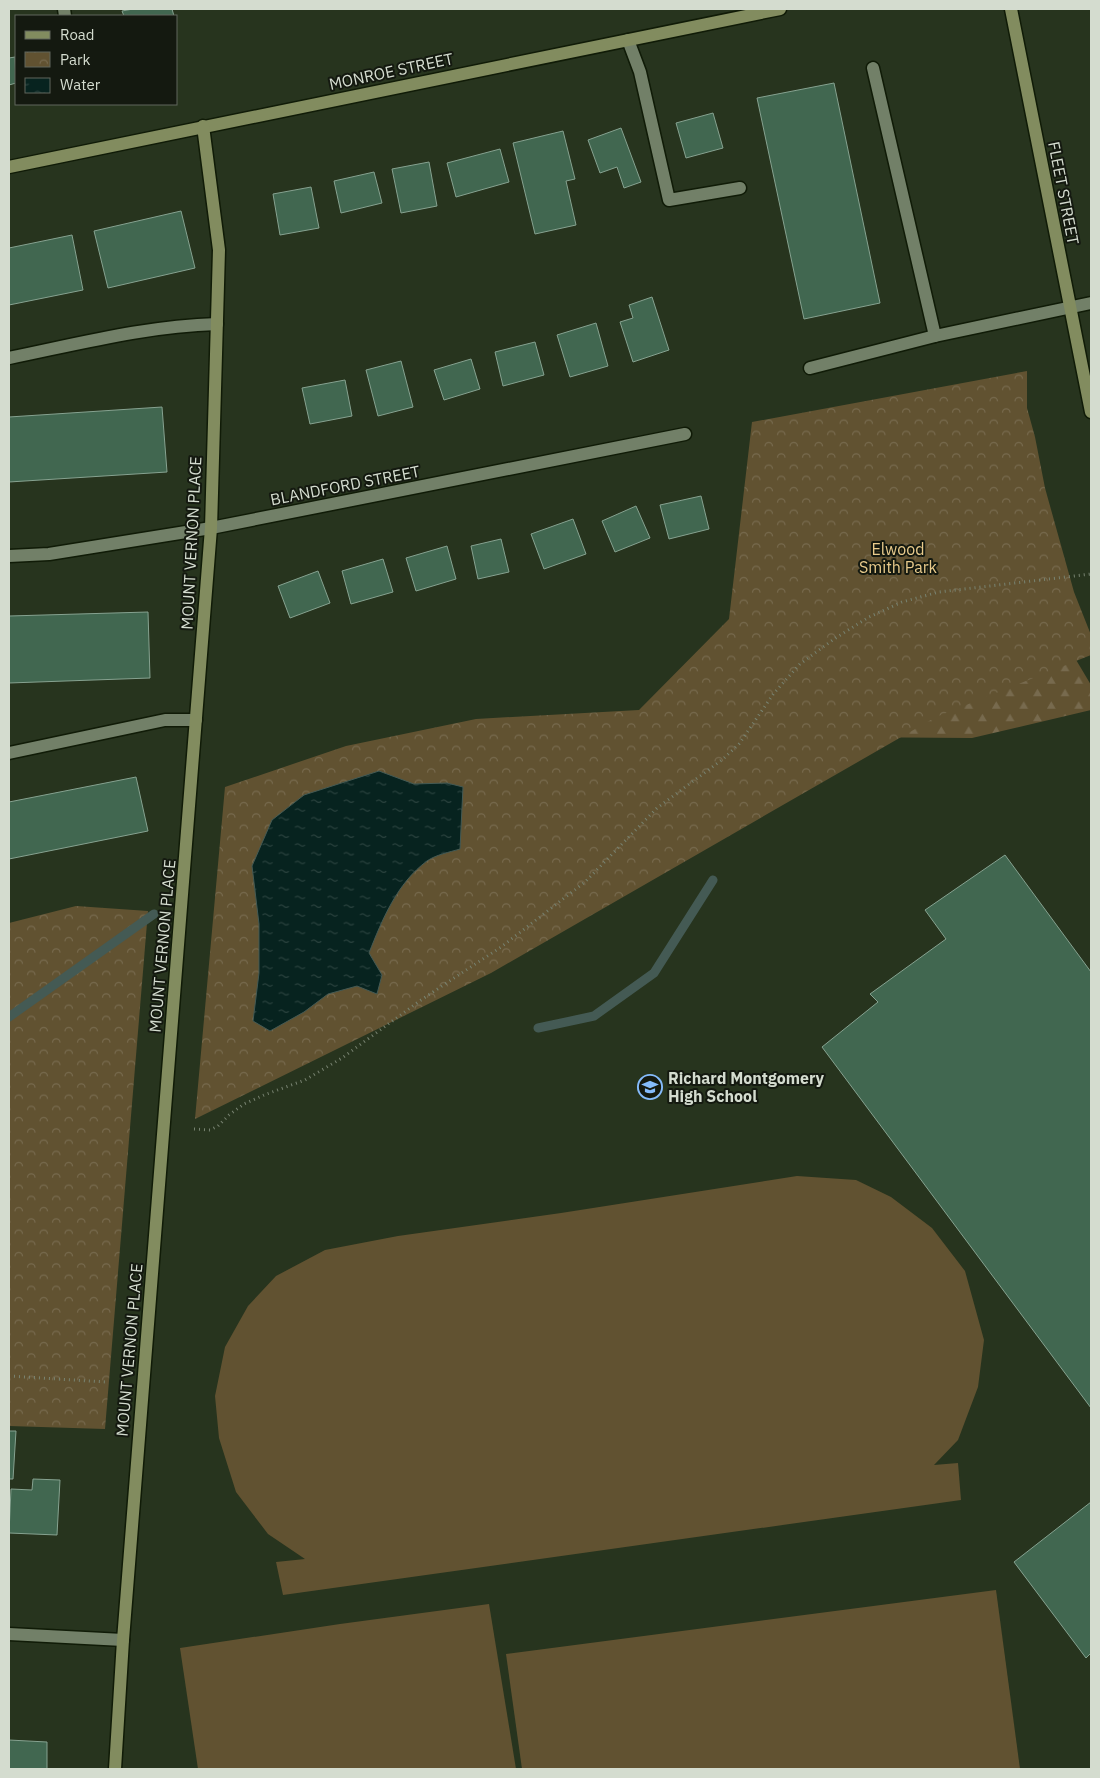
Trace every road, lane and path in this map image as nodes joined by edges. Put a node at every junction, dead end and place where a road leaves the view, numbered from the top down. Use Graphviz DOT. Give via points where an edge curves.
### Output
graph roads {
  1 [pos="780,9"];
  2 [pos="1011,9"];
  3 [pos="734,13"];
  4 [pos="628,40"];
  5 [pos="873,68"];
  6 [pos="203,126"];
  7 [pos="9,167"];
  8 [pos="740,188"];
  9 [pos="1091,303"];
  10 [pos="1070,308"];
  11 [pos="217,324"];
  12 [pos="935,336"];
  13 [pos="9,358"];
  14 [pos="810,368"];
  15 [pos="1091,412"];
  16 [pos="685,434"];
  17 [pos="211,528"];
  18 [pos="9,556"];
  19 [pos="1091,574"];
  20 [pos="196,720"];
  21 [pos="9,753"];
  22 [pos="194,1130"];
  23 [pos="9,1376"];
  24 [pos="106,1382"];
  25 [pos="9,1634"];
  26 [pos="123,1640"];
  27 [pos="115,1769"];
  1 -- 3 [label="street, MONROE STREET"];
  2 -- 10 [label="street, FLEET STREET"];
  3 -- 4 [label="street, MONROE STREET"];
  4 -- 6 [label="street, MONROE STREET"];
  4 -- 8 [label="street" via="640,72 669,200"];
  5 -- 12 [label="street"];
  6 -- 7 [label="street, MONROE STREET"];
  6 -- 11 [label="street, MOUNT VERNON PLACE" via="219,250"];
  9 -- 10 [label="street"];
  10 -- 12 [label="street"];
  10 -- 15 [label="street, FLEET STREET"];
  11 -- 13 [label="street" via="132,333"];
  11 -- 17 [label="street, MOUNT VERNON PLACE"];
  12 -- 14 [label="street"];
  16 -- 17 [label="street, BLANDFORD STREET"];
  17 -- 18 [label="street, BLANDFORD STREET" via="49,554"];
  17 -- 20 [label="street, MOUNT VERNON PLACE"];
  19 -- 22 [label="path" via="940,592 902,602 869,617 800,664 774,693 739,744 657,808 585,882 501,947 342,1058 305,1080 244,1104 210,1130"];
  20 -- 21 [label="street" via="165,720"];
  20 -- 26 [label="street, MOUNT VERNON PLACE"];
  23 -- 24 [label="path"];
  25 -- 26 [label="street"];
  26 -- 27 [label="street, MOUNT VERNON PLACE"];
}
